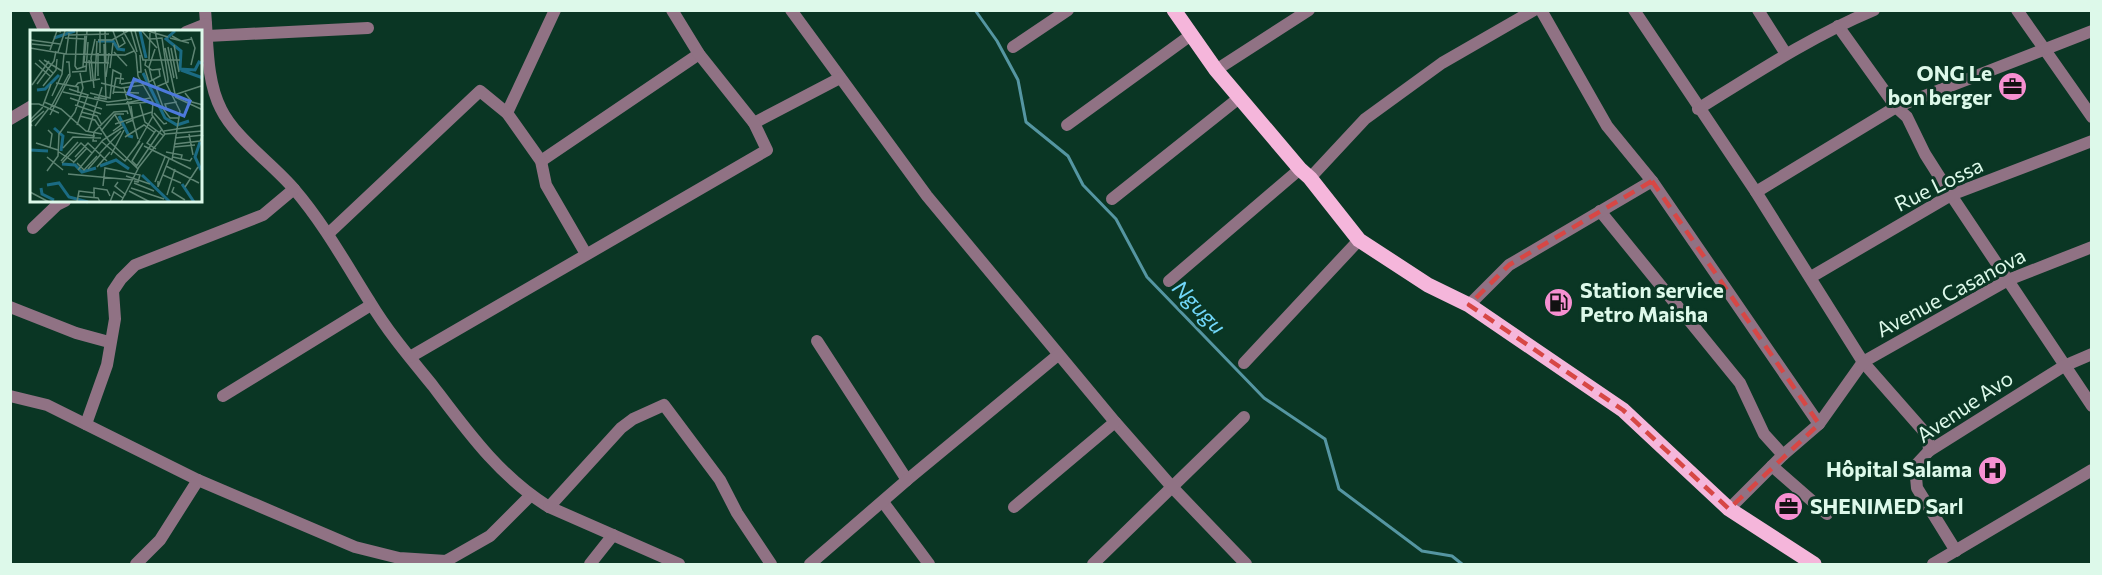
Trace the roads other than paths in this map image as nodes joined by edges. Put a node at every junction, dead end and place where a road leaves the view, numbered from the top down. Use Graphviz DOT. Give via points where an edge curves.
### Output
graph roads {
  1 [pos="35,10"];
  2 [pos="205,10"];
  3 [pos="555,10"];
  4 [pos="672,10"];
  5 [pos="790,10"];
  6 [pos="1068,10"];
  7 [pos="1174,10"];
  8 [pos="1534,10"];
  9 [pos="1541,10"];
  10 [pos="1634,10"];
  11 [pos="1758,10"];
  12 [pos="1874,10"];
  13 [pos="2017,10"];
  14 [pos="1306,11"];
  15 [pos="1838,26"];
  16 [pos="368,28"];
  17 [pos="44,30"];
  18 [pos="202,30"];
  19 [pos="207,30"];
  20 [pos="2091,31"];
  21 [pos="1191,35"];
  22 [pos="1013,47"];
  23 [pos="2045,50"];
  24 [pos="699,54"];
  25 [pos="1786,54"];
  26 [pos="1216,70"];
  27 [pos="840,78"];
  28 [pos="1239,98"];
  29 [pos="30,107"];
  30 [pos="1896,107"];
  31 [pos="1698,109"];
  32 [pos="507,113"];
  33 [pos="2091,117"];
  34 [pos="10,119"];
  35 [pos="754,123"];
  36 [pos="1067,125"];
  37 [pos="2091,141"];
  38 [pos="541,161"];
  39 [pos="1305,173"];
  40 [pos="1652,181"];
  41 [pos="294,189"];
  42 [pos="1756,192"];
  43 [pos="1951,195"];
  44 [pos="1112,199"];
  45 [pos="63,202"];
  46 [pos="1600,211"];
  47 [pos="33,228"];
  48 [pos="328,234"];
  49 [pos="1359,240"];
  50 [pos="2091,248"];
  51 [pos="586,254"];
  52 [pos="1811,278"];
  53 [pos="2008,280"];
  54 [pos="1169,281"];
  55 [pos="372,305"];
  56 [pos="1469,305"];
  57 [pos="10,307"];
  58 [pos="816,341"];
  59 [pos="109,342"];
  60 [pos="2091,354"];
  61 [pos="1058,355"];
  62 [pos="410,357"];
  63 [pos="1863,362"];
  64 [pos="1244,363"];
  65 [pos="2064,366"];
  66 [pos="10,396"];
  67 [pos="223,396"];
  68 [pos="2091,406"];
  69 [pos="1244,417"];
  70 [pos="1115,422"];
  71 [pos="86,424"];
  72 [pos="1819,424"];
  73 [pos="1929,451"];
  74 [pos="1783,455"];
  75 [pos="1772,466"];
  76 [pos="2091,470"];
  77 [pos="198,480"];
  78 [pos="907,480"];
  79 [pos="1172,487"];
  80 [pos="531,495"];
  81 [pos="883,502"];
  82 [pos="549,507"];
  83 [pos="1014,507"];
  84 [pos="1729,509"];
  85 [pos="1827,514"];
  86 [pos="613,535"];
  87 [pos="1956,551"];
  88 [pos="136,564"];
  89 [pos="590,564"];
  90 [pos="679,564"];
  91 [pos="771,564"];
  92 [pos="810,564"];
  93 [pos="929,564"];
  94 [pos="1094,564"];
  95 [pos="1246,564"];
  96 [pos="1814,564"];
  97 [pos="1933,564"];
  1 -- 17 [label="street"];
  2 -- 19 [label="street"];
  3 -- 32 [label="street"];
  4 -- 24 [label="street"];
  5 -- 27 [label="street"];
  6 -- 22 [label="street"];
  7 -- 21 [label="main road"];
  8 -- 39 [label="street" via="1442,63 1365,119"];
  9 -- 40 [label="street" via="1608,126"];
  10 -- 31 [label="street"];
  11 -- 25 [label="street"];
  12 -- 15 [label="street"];
  13 -- 23 [label="street"];
  14 -- 26 [label="street"];
  15 -- 25 [label="street"];
  15 -- 30 [label="street"];
  16 -- 19 [label="street"];
  18 -- 19 [label="street"];
  19 -- 41 [label="street" via="211,75 222,111"];
  20 -- 23 [label="street"];
  21 -- 26 [label="main road"];
  21 -- 36 [label="street"];
  23 -- 30 [label="street"];
  23 -- 33 [label="street"];
  24 -- 35 [label="street"];
  24 -- 38 [label="street"];
  25 -- 31 [label="street"];
  26 -- 28 [label="main road"];
  27 -- 35 [label="street"];
  27 -- 61 [label="street" via="927,196"];
  28 -- 39 [label="main road"];
  28 -- 44 [label="street"];
  29 -- 34 [label="street"];
  30 -- 42 [label="street"];
  30 -- 43 [label="street" via="1907,117"];
  31 -- 42 [label="street"];
  32 -- 38 [label="street"];
  32 -- 48 [label="street" via="480,91"];
  35 -- 51 [label="street" via="767,150"];
  37 -- 43 [label="street, Rue Lossa"];
  38 -- 51 [label="street" via="546,185"];
  39 -- 49 [label="main road"];
  39 -- 54 [label="street"];
  40 -- 46 [label="street"];
  40 -- 72 [label="street"];
  41 -- 48 [label="street"];
  41 -- 59 [label="street" via="263,214 135,265 113,291 115,319"];
  42 -- 52 [label="street"];
  43 -- 52 [label="street, Rue Lossa"];
  43 -- 53 [label="street"];
  45 -- 47 [label="street"];
  46 -- 56 [label="street" via="1509,265"];
  46 -- 74 [label="street" via="1740,383 1764,434"];
  48 -- 55 [label="street"];
  49 -- 56 [label="main road" via="1428,285"];
  49 -- 64 [label="street"];
  50 -- 53 [label="street, Avenue Casanova"];
  51 -- 62 [label="street"];
  52 -- 63 [label="street"];
  53 -- 63 [label="street, Avenue Casanova"];
  53 -- 65 [label="street"];
  55 -- 62 [label="street"];
  55 -- 67 [label="street"];
  56 -- 84 [label="main road" via="1623,410"];
  57 -- 59 [label="street"];
  58 -- 78 [label="street"];
  59 -- 71 [label="street" via="107,365"];
  60 -- 65 [label="street, Avenue Avo"];
  61 -- 70 [label="street"];
  61 -- 78 [label="street"];
  62 -- 80 [label="street" via="507,476"];
  63 -- 72 [label="street"];
  63 -- 73 [label="street" via="1928,435"];
  65 -- 68 [label="street"];
  65 -- 73 [label="street, Avenue Avo"];
  66 -- 71 [label="street" via="47,405"];
  69 -- 79 [label="street"];
  70 -- 79 [label="street"];
  70 -- 83 [label="street"];
  71 -- 77 [label="street"];
  72 -- 74 [label="street"];
  73 -- 87 [label="street, Avenue Avo" via="1915,466 1917,488"];
  74 -- 75 [label="street"];
  75 -- 84 [label="street"];
  75 -- 85 [label="street"];
  76 -- 87 [label="street"];
  77 -- 80 [label="street" via="355,547 399,558 446,561 490,536"];
  77 -- 88 [label="street" via="160,540"];
  78 -- 81 [label="street"];
  79 -- 94 [label="street"];
  79 -- 95 [label="street"];
  80 -- 82 [label="street"];
  81 -- 92 [label="street"];
  81 -- 93 [label="street"];
  82 -- 86 [label="street"];
  82 -- 91 [label="street" via="621,428 664,405 720,480"];
  84 -- 96 [label="main road"];
  86 -- 89 [label="street"];
  86 -- 90 [label="street"];
  87 -- 97 [label="street"];
}
